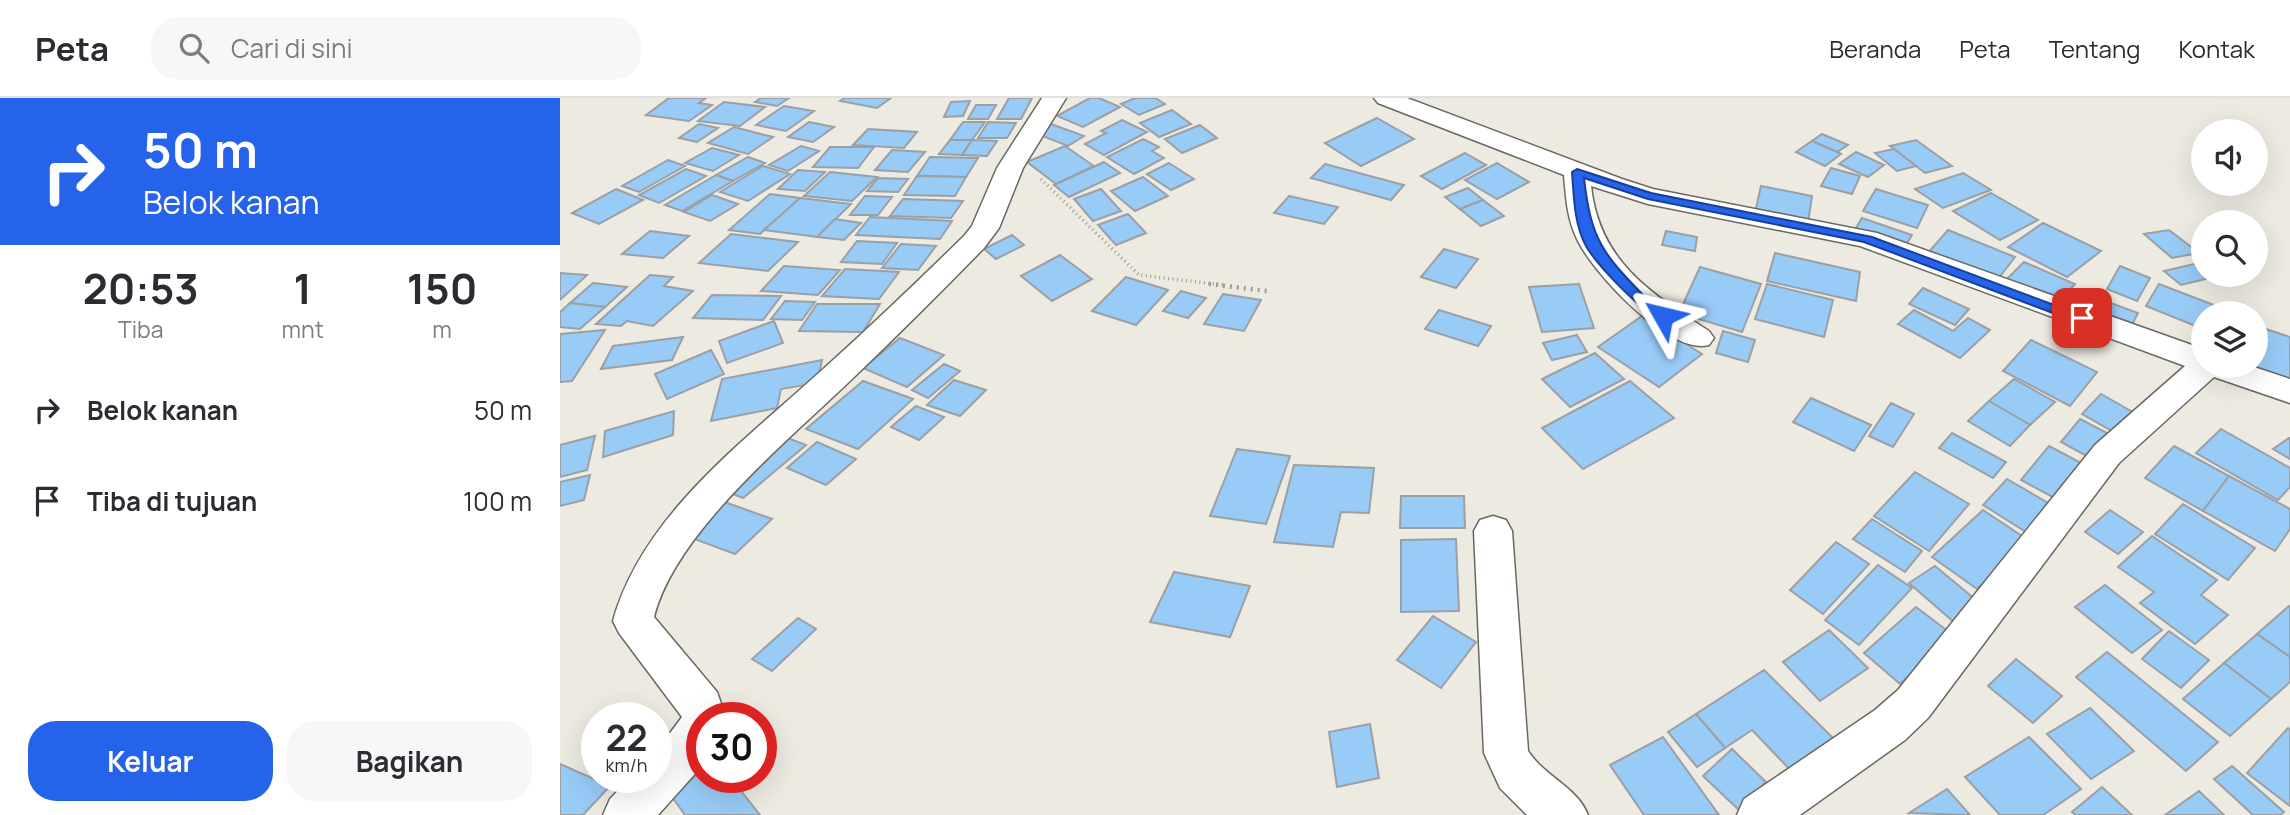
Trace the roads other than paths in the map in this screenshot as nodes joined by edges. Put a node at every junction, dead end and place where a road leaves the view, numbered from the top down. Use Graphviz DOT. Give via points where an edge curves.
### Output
graph roads {
  1 [pos="1054,98"];
  2 [pos="1386,98"];
  3 [pos="1577,172"];
  4 [pos="1698,338"];
  5 [pos="2191,357"];
  6 [pos="2192,378"];
  7 [pos="2252,378"];
  8 [pos="2290,391"];
  9 [pos="1493,531"];
  10 [pos="699,702"];
  11 [pos="686,751"];
  12 [pos="626,815"];
  13 [pos="1565,815"];
  14 [pos="1760,815"];
  1 -- 10 [label="street" via="1010,168 985,228 974,242 709,497 663,554 634,609 633,621"];
  2 -- 3 [label="street"];
  3 -- 4 [label="street" via="1582,217 1592,246 1642,301"];
  3 -- 5 [label="street" via="1648,196 1867,239"];
  6 -- 14 [label="street" via="2106,454 1913,704"];
  7 -- 8 [label="street"];
  9 -- 13 [label="street" via="1506,753 1521,781"];
  11 -- 12 [label="street"];
}
